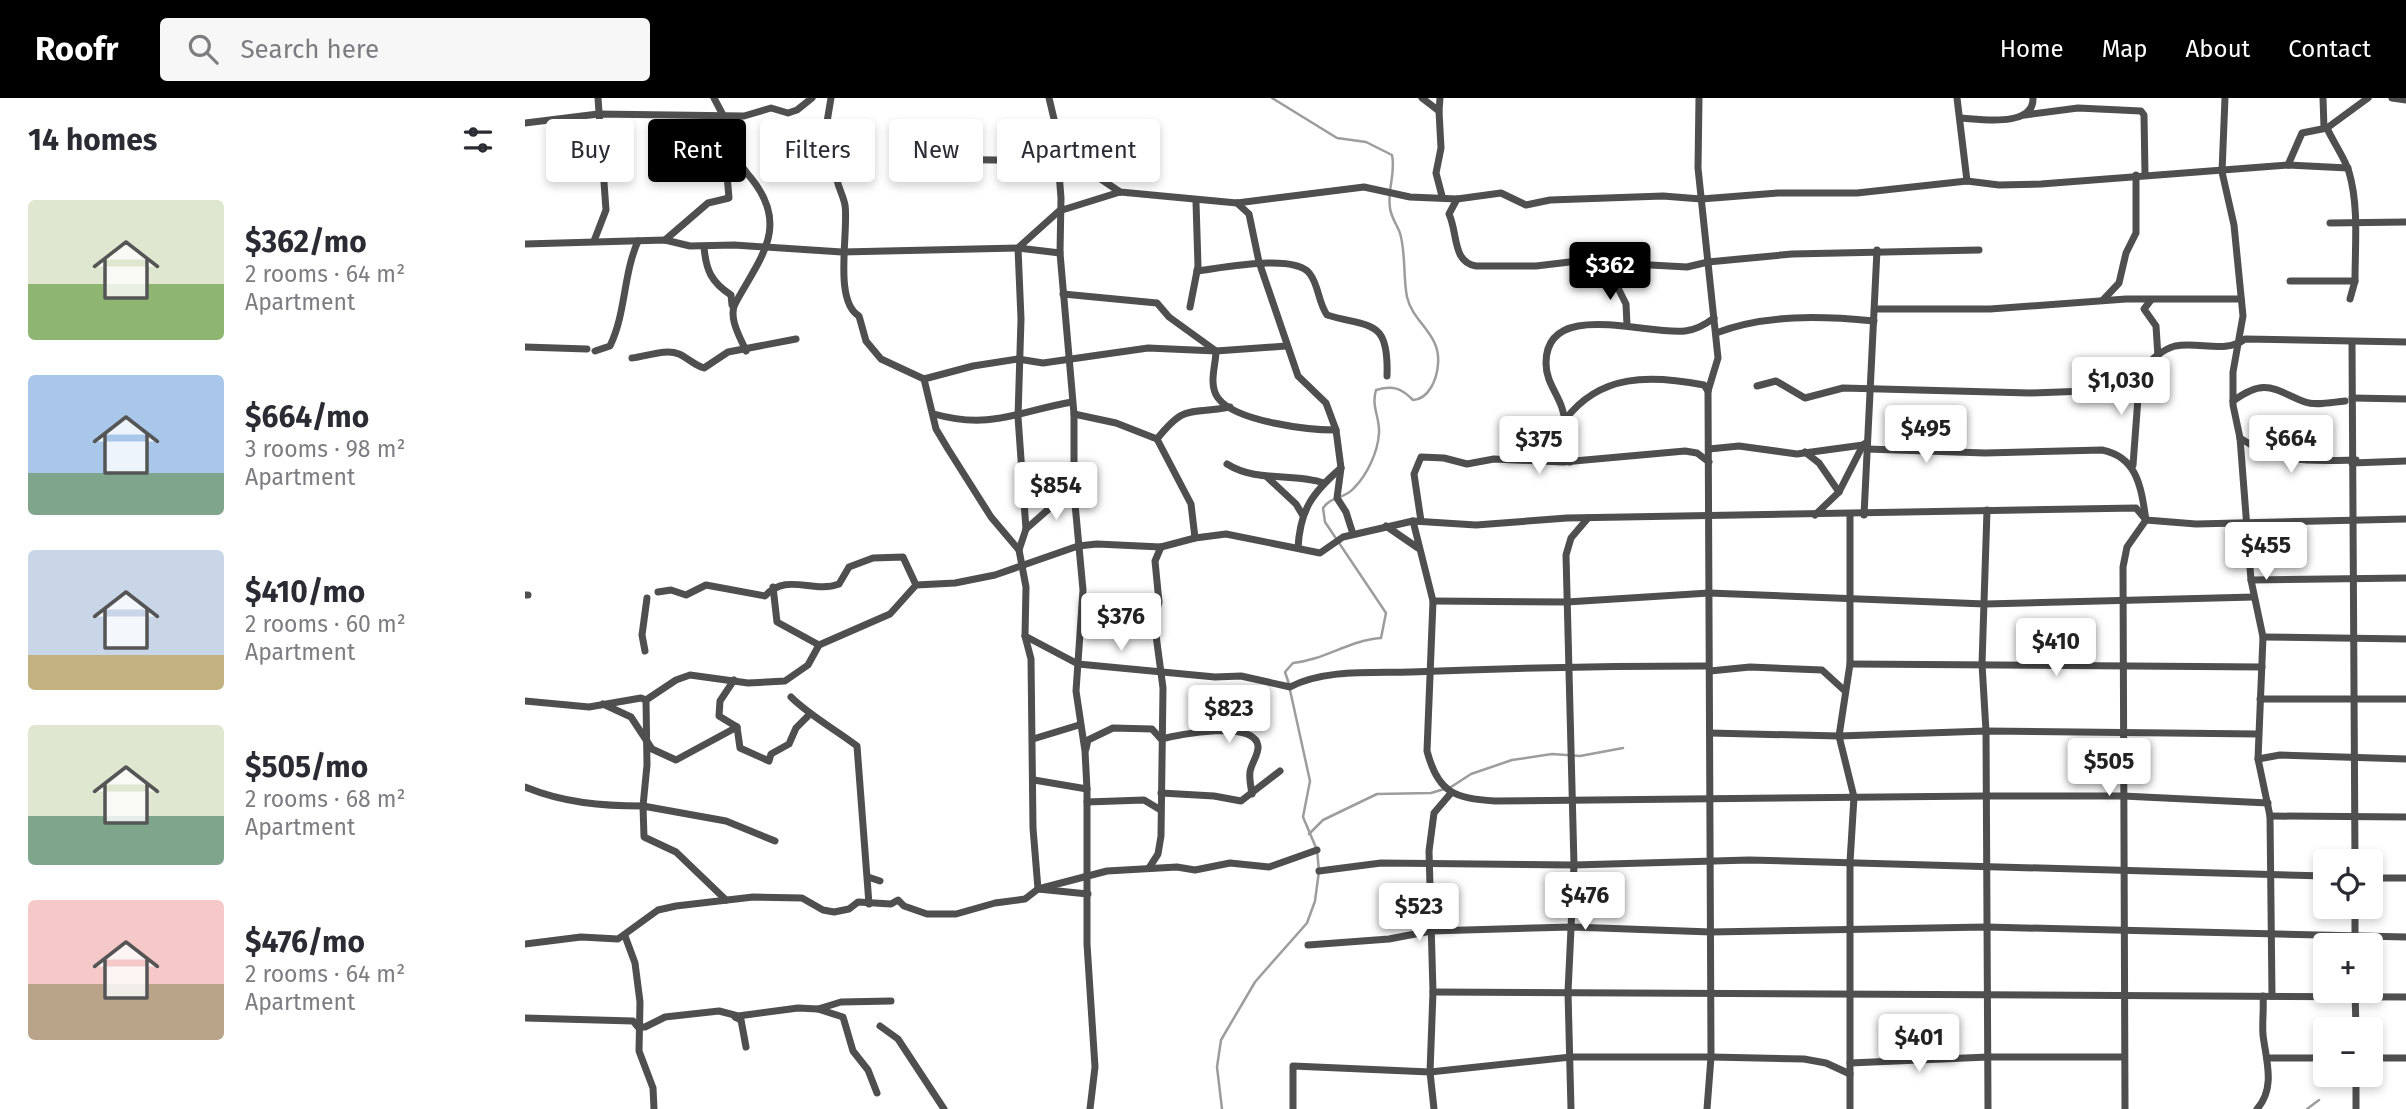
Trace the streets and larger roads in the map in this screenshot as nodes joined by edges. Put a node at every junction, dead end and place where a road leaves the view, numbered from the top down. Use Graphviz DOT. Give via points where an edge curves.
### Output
graph roads {
  1 [pos="598,98"];
  2 [pos="714,98"];
  3 [pos="812,98"];
  4 [pos="831,98"];
  5 [pos="1038,98"];
  6 [pos="1422,98"];
  7 [pos="1440,98"];
  8 [pos="1699,98"];
  9 [pos="1957,98"];
  10 [pos="2033,98"];
  11 [pos="2225,98"];
  12 [pos="2323,98"];
  13 [pos="2368,98"];
  14 [pos="2392,98"];
  15 [pos="1049,99"];
  16 [pos="2406,100"];
  17 [pos="1439,111"];
  18 [pos="598,114"];
  19 [pos="723,115"];
  20 [pos="2025,116"];
  21 [pos="1960,118"];
  22 [pos="724,119"];
  23 [pos="1054,119"];
  24 [pos="525,123"];
  25 [pos="2326,128"];
  26 [pos="2336,152"];
  27 [pos="2288,165"];
  28 [pos="2324,167"];
  29 [pos="2348,168"];
  30 [pos="746,169"];
  31 [pos="2222,172"];
  32 [pos="2141,175"];
  33 [pos="1967,181"];
  34 [pos="728,182"];
  35 [pos="1057,182"];
  36 [pos="1106,182"];
  37 [pos="1120,192"];
  38 [pos="1442,196"];
  39 [pos="1457,199"];
  40 [pos="1701,199"];
  41 [pos="1196,201"];
  42 [pos="1237,203"];
  43 [pos="1059,211"];
  44 [pos="2355,222"];
  45 [pos="2406,222"];
  46 [pos="2330,223"];
  47 [pos="666,240"];
  48 [pos="594,241"];
  49 [pos="638,241"];
  50 [pos="525,244"];
  51 [pos="704,247"];
  52 [pos="767,247"];
  53 [pos="1018,248"];
  54 [pos="1877,250"];
  55 [pos="1979,250"];
  56 [pos="842,252"];
  57 [pos="1060,253"];
  58 [pos="1259,262"];
  59 [pos="1708,262"];
  60 [pos="1197,271"];
  61 [pos="1612,276"];
  62 [pos="2290,281"];
  63 [pos="2355,281"];
  64 [pos="1063,294"];
  65 [pos="2151,299"];
  66 [pos="2241,299"];
  67 [pos="2350,299"];
  68 [pos="2103,300"];
  69 [pos="732,305"];
  70 [pos="1190,307"];
  71 [pos="1876,309"];
  72 [pos="1714,318"];
  73 [pos="1874,321"];
  74 [pos="1627,325"];
  75 [pos="1716,333"];
  76 [pos="796,339"];
  77 [pos="2352,342"];
  78 [pos="2406,342"];
  79 [pos="2238,344"];
  80 [pos="1286,345"];
  81 [pos="525,346"];
  82 [pos="746,351"];
  83 [pos="1216,351"];
  84 [pos="1067,357"];
  85 [pos="2158,357"];
  86 [pos="632,358"];
  87 [pos="1019,359"];
  88 [pos="2140,370"];
  89 [pos="1387,376"];
  90 [pos="924,379"];
  91 [pos="1757,386"];
  92 [pos="1869,388"];
  93 [pos="1708,391"];
  94 [pos="2406,398"];
  95 [pos="2349,400"];
  96 [pos="2233,401"];
  97 [pos="1072,402"];
  98 [pos="1230,407"];
  99 [pos="934,414"];
  100 [pos="1074,414"];
  101 [pos="1019,416"];
  102 [pos="1565,420"];
  103 [pos="1336,430"];
  104 [pos="1157,439"];
  105 [pos="2240,439"];
  106 [pos="1866,445"];
  107 [pos="1709,449"];
  108 [pos="1805,453"];
  109 [pos="2354,461"];
  110 [pos="2406,461"];
  111 [pos="1570,462"];
  112 [pos="1227,464"];
  113 [pos="2133,465"];
  114 [pos="1341,468"];
  115 [pos="1709,473"];
  116 [pos="1267,477"];
  117 [pos="1324,483"];
  118 [pos="1839,492"];
  119 [pos="1074,493"];
  120 [pos="1987,510"];
  121 [pos="1302,514"];
  122 [pos="1864,514"];
  123 [pos="1815,515"];
  124 [pos="1850,515"];
  125 [pos="1709,516"];
  126 [pos="1588,518"];
  127 [pos="2406,519"];
  128 [pos="2146,520"];
  129 [pos="2353,520"];
  130 [pos="1417,521"];
  131 [pos="2247,523"];
  132 [pos="1386,526"];
  133 [pos="1026,529"];
  134 [pos="1353,534"];
  135 [pos="1195,538"];
  136 [pos="1078,546"];
  137 [pos="1161,547"];
  138 [pos="1298,548"];
  139 [pos="1419,548"];
  140 [pos="1019,550"];
  141 [pos="1022,565"];
  142 [pos="2353,578"];
  143 [pos="2406,578"];
  144 [pos="2251,580"];
  145 [pos="916,584"];
  146 [pos="773,587"];
  147 [pos="659,592"];
  148 [pos="1709,593"];
  149 [pos="2254,597"];
  150 [pos="646,598"];
  151 [pos="1850,598"];
  152 [pos="1433,601"];
  153 [pos="1567,602"];
  154 [pos="2124,602"];
  155 [pos="1985,604"];
  156 [pos="1025,636"];
  157 [pos="2263,637"];
  158 [pos="2406,639"];
  159 [pos="2354,640"];
  160 [pos="820,645"];
  161 [pos="645,651"];
  162 [pos="1078,664"];
  163 [pos="1850,664"];
  164 [pos="1982,664"];
  165 [pos="2124,665"];
  166 [pos="1569,666"];
  167 [pos="2262,667"];
  168 [pos="1708,668"];
  169 [pos="1162,671"];
  170 [pos="1431,671"];
  171 [pos="734,680"];
  172 [pos="1845,691"];
  173 [pos="791,697"];
  174 [pos="2260,699"];
  175 [pos="2354,699"];
  176 [pos="2406,699"];
  177 [pos="646,700"];
  178 [pos="525,701"];
  179 [pos="603,703"];
  180 [pos="810,714"];
  181 [pos="1079,725"];
  182 [pos="737,727"];
  183 [pos="1986,731"];
  184 [pos="1710,733"];
  185 [pos="2122,733"];
  186 [pos="2258,734"];
  187 [pos="1839,736"];
  188 [pos="647,737"];
  189 [pos="1033,739"];
  190 [pos="1162,739"];
  191 [pos="1085,751"];
  192 [pos="2258,759"];
  193 [pos="2354,759"];
  194 [pos="2406,759"];
  195 [pos="1280,771"];
  196 [pos="1034,780"];
  197 [pos="525,788"];
  198 [pos="1087,789"];
  199 [pos="1161,793"];
  200 [pos="1451,793"];
  201 [pos="1252,794"];
  202 [pos="1984,796"];
  203 [pos="2123,796"];
  204 [pos="1854,797"];
  205 [pos="1572,799"];
  206 [pos="1710,799"];
  207 [pos="1087,802"];
  208 [pos="2268,803"];
  209 [pos="643,806"];
  210 [pos="1159,809"];
  211 [pos="2270,816"];
  212 [pos="2355,816"];
  213 [pos="2406,817"];
  214 [pos="775,841"];
  215 [pos="2355,849"];
  216 [pos="1317,850"];
  217 [pos="1710,862"];
  218 [pos="1850,862"];
  219 [pos="1574,865"];
  220 [pos="1986,865"];
  221 [pos="1429,866"];
  222 [pos="1149,868"];
  223 [pos="2122,868"];
  224 [pos="1319,871"];
  225 [pos="2272,874"];
  226 [pos="2313,876"];
  227 [pos="868,877"];
  228 [pos="1088,877"];
  229 [pos="2383,878"];
  230 [pos="2406,878"];
  231 [pos="880,881"];
  232 [pos="1038,889"];
  233 [pos="1088,894"];
  234 [pos="726,900"];
  235 [pos="869,904"];
  236 [pos="1572,927"];
  237 [pos="1986,927"];
  238 [pos="2122,930"];
  239 [pos="1431,931"];
  240 [pos="1850,931"];
  241 [pos="1711,932"];
  242 [pos="2272,934"];
  243 [pos="2313,935"];
  244 [pos="625,936"];
  245 [pos="2383,937"];
  246 [pos="2406,937"];
  247 [pos="525,944"];
  248 [pos="1308,945"];
  249 [pos="1711,991"];
  250 [pos="1433,992"];
  251 [pos="1568,992"];
  252 [pos="1985,992"];
  253 [pos="1851,993"];
  254 [pos="2313,994"];
  255 [pos="2123,995"];
  256 [pos="2383,995"];
  257 [pos="2267,996"];
  258 [pos="2406,997"];
  259 [pos="891,1001"];
  260 [pos="818,1009"];
  261 [pos="728,1012"];
  262 [pos="525,1018"];
  263 [pos="880,1026"];
  264 [pos="638,1027"];
  265 [pos="746,1047"];
  266 [pos="1571,1056"];
  267 [pos="1711,1057"];
  268 [pos="1988,1057"];
  269 [pos="2124,1057"];
  270 [pos="2267,1058"];
  271 [pos="2313,1058"];
  272 [pos="2383,1058"];
  273 [pos="2406,1058"];
  274 [pos="1850,1063"];
  275 [pos="1430,1072"];
  276 [pos="1850,1074"];
  277 [pos="2356,1087"];
  278 [pos="877,1093"];
  279 [pos="654,1109"];
  280 [pos="944,1109"];
  281 [pos="1090,1109"];
  282 [pos="1293,1109"];
  283 [pos="1434,1109"];
  284 [pos="1571,1109"];
  285 [pos="1707,1109"];
  286 [pos="1850,1109"];
  287 [pos="1988,1109"];
  288 [pos="2125,1109"];
  289 [pos="2257,1109"];
  290 [pos="2356,1109"];
  1 -- 18 [label="street"];
  2 -- 19 [label="street"];
  3 -- 19 [label="street" via="793,112 771,108 744,116"];
  4 -- 56 [label="street" via="827,122 842,152 836,176 845,201"];
  5 -- 15 [label="street"];
  6 -- 17 [label="street"];
  7 -- 17 [label="street"];
  8 -- 40 [label="street"];
  9 -- 21 [label="street"];
  10 -- 20 [label="street"];
  11 -- 31 [label="street"];
  12 -- 25 [label="street"];
  13 -- 25 [label="street"];
  14 -- 16 [label="street"];
  15 -- 23 [label="street"];
  17 -- 38 [label="street" via="1441,148 1436,173"];
  18 -- 19 [label="street"];
  18 -- 24 [label="street"];
  18 -- 48 [label="street" via="605,210"];
  19 -- 22 [label="street"];
  20 -- 21 [label="street"];
  20 -- 32 [label="street" via="2078,108 2141,111"];
  21 -- 33 [label="street"];
  25 -- 26 [label="street"];
  25 -- 27 [label="street" via="2302,133"];
  26 -- 28 [label="street"];
  26 -- 29 [label="street"];
  27 -- 28 [label="street"];
  27 -- 31 [label="street"];
  28 -- 29 [label="street"];
  29 -- 44 [label="street"];
  30 -- 52 [label="street" via="769,204 772,221"];
  31 -- 32 [label="street"];
  31 -- 66 [label="street" via="2234,225"];
  32 -- 33 [label="street" via="2041,184"];
  32 -- 68 [label="street" via="2136,233 2119,284"];
  33 -- 40 [label="street" via="1857,193"];
  34 -- 47 [label="street" via="729,198 708,203"];
  35 -- 43 [label="street"];
  36 -- 37 [label="street"];
  37 -- 41 [label="street"];
  37 -- 43 [label="street"];
  38 -- 39 [label="street"];
  38 -- 42 [label="street" via="1410,197 1364,187"];
  39 -- 40 [label="street" via="1501,193 1526,205 1663,196"];
  39 -- 59 [label="street" via="1449,215 1458,253 1468,265 1512,267 1578,261 1687,267"];
  40 -- 59 [label="street"];
  41 -- 42 [label="street"];
  41 -- 60 [label="street"];
  42 -- 58 [label="street" via="1249,215"];
  43 -- 53 [label="street"];
  43 -- 57 [label="street"];
  44 -- 45 [label="street"];
  44 -- 46 [label="street"];
  44 -- 63 [label="street"];
  47 -- 49 [label="street"];
  47 -- 51 [label="street"];
  48 -- 49 [label="street"];
  48 -- 50 [label="street"];
  49 -- 81 [label="street" via="618,331 610,346 591,350"];
  51 -- 52 [label="street"];
  51 -- 69 [label="street" via="709,275 731,295"];
  52 -- 56 [label="street"];
  52 -- 82 [label="street" via="735,303 736,326"];
  53 -- 56 [label="street"];
  53 -- 57 [label="street"];
  53 -- 87 [label="street"];
  54 -- 55 [label="street"];
  54 -- 59 [label="street"];
  54 -- 71 [label="street"];
  56 -- 90 [label="street" via="846,295 853,313 859,316 866,341 881,359"];
  57 -- 64 [label="street"];
  58 -- 60 [label="street"];
  58 -- 80 [label="street"];
  58 -- 89 [label="street" via="1300,265 1311,274 1327,315 1373,326 1382,336"];
  59 -- 72 [label="street"];
  60 -- 70 [label="street"];
  61 -- 74 [label="street" via="1626,304"];
  62 -- 63 [label="street"];
  63 -- 67 [label="street"];
  64 -- 83 [label="street" via="1157,303"];
  64 -- 84 [label="street"];
  65 -- 66 [label="street"];
  65 -- 68 [label="street"];
  65 -- 85 [label="street" via="2144,309 2156,326"];
  66 -- 79 [label="street"];
  68 -- 71 [label="street" via="1990,309"];
  71 -- 73 [label="street"];
  72 -- 74 [label="street" via="1682,332"];
  72 -- 75 [label="street"];
  73 -- 75 [label="street" via="1814,317 1743,322"];
  73 -- 92 [label="street"];
  74 -- 102 [label="street" via="1568,329 1550,340 1547,375"];
  75 -- 93 [label="street" via="1718,358"];
  76 -- 82 [label="street"];
  77 -- 78 [label="street"];
  77 -- 79 [label="street" via="2245,339"];
  77 -- 95 [label="street"];
  79 -- 85 [label="street" via="2175,346"];
  79 -- 96 [label="street"];
  80 -- 83 [label="street"];
  80 -- 103 [label="street" via="1299,376 1327,403"];
  82 -- 86 [label="street" via="728,352 704,368 679,354"];
  83 -- 84 [label="street" via="1148,348"];
  83 -- 98 [label="street" via="1212,375 1217,397"];
  84 -- 87 [label="street" via="1043,363"];
  84 -- 97 [label="street"];
  85 -- 88 [label="street"];
  87 -- 90 [label="street"];
  87 -- 101 [label="street"];
  88 -- 92 [label="street" via="2133,381 2114,390 2030,393"];
  88 -- 113 [label="street"];
  90 -- 99 [label="street"];
  91 -- 92 [label="street" via="1776,381 1805,398 1826,391"];
  92 -- 106 [label="street"];
  93 -- 102 [label="street" via="1704,385 1684,381 1608,383 1587,396"];
  93 -- 107 [label="street"];
  94 -- 95 [label="street"];
  95 -- 96 [label="street" via="2307,403 2264,387"];
  95 -- 109 [label="street"];
  96 -- 105 [label="street"];
  97 -- 100 [label="street"];
  97 -- 101 [label="street"];
  98 -- 103 [label="street" via="1286,425"];
  98 -- 104 [label="street" via="1177,415"];
  99 -- 101 [label="street" via="963,422"];
  99 -- 140 [label="street" via="936,429 948,449 991,517"];
  100 -- 104 [label="street"];
  100 -- 119 [label="street"];
  101 -- 133 [label="street"];
  102 -- 111 [label="street"];
  103 -- 114 [label="street"];
  104 -- 135 [label="street" via="1191,504"];
  105 -- 109 [label="street" via="2264,454 2288,461"];
  105 -- 131 [label="street"];
  106 -- 108 [label="street"];
  106 -- 113 [label="street" via="1985,453 2102,450 2116,452"];
  106 -- 118 [label="street"];
  106 -- 122 [label="street"];
  107 -- 108 [label="street" via="1739,446"];
  107 -- 115 [label="street"];
  108 -- 118 [label="street" via="1819,463"];
  109 -- 110 [label="street"];
  109 -- 129 [label="street"];
  111 -- 115 [label="street" via="1685,451 1709,461"];
  111 -- 130 [label="street" via="1494,458 1467,464 1421,457 1414,474"];
  112 -- 116 [label="street"];
  113 -- 128 [label="street"];
  114 -- 117 [label="street"];
  114 -- 134 [label="street" via="1337,498"];
  115 -- 125 [label="street"];
  116 -- 117 [label="street"];
  116 -- 121 [label="street"];
  117 -- 121 [label="street"];
  118 -- 123 [label="street"];
  119 -- 133 [label="street" via="1060,499"];
  119 -- 136 [label="street"];
  120 -- 122 [label="street"];
  120 -- 128 [label="street" via="2136,508"];
  120 -- 155 [label="street"];
  121 -- 138 [label="street"];
  122 -- 124 [label="street"];
  123 -- 124 [label="street"];
  123 -- 125 [label="street"];
  124 -- 151 [label="street"];
  125 -- 126 [label="street"];
  125 -- 148 [label="street"];
  126 -- 130 [label="street" via="1476,525"];
  126 -- 153 [label="street" via="1571,538 1566,555"];
  127 -- 129 [label="street"];
  128 -- 131 [label="street"];
  128 -- 154 [label="street" via="2127,547"];
  129 -- 131 [label="street"];
  129 -- 142 [label="street"];
  130 -- 132 [label="street"];
  130 -- 139 [label="street"];
  131 -- 144 [label="street"];
  132 -- 134 [label="street"];
  132 -- 139 [label="street"];
  133 -- 140 [label="street"];
  134 -- 138 [label="street" via="1320,553"];
  135 -- 137 [label="street"];
  135 -- 138 [label="street" via="1226,534"];
  136 -- 137 [label="street"];
  136 -- 141 [label="street"];
  136 -- 162 [label="street" via="1083,590"];
  137 -- 169 [label="street" via="1155,561 1159,602 1154,620"];
  139 -- 152 [label="street"];
  140 -- 141 [label="street"];
  141 -- 145 [label="street" via="955,583"];
  141 -- 156 [label="street"];
  142 -- 143 [label="street"];
  142 -- 144 [label="street"];
  142 -- 159 [label="street"];
  144 -- 149 [label="street"];
  145 -- 146 [label="street" via="903,557 873,558 849,567 839,584 827,589 797,582"];
  145 -- 160 [label="street" via="890,614"];
  146 -- 147 [label="street" via="765,596 706,585 686,595"];
  146 -- 160 [label="street" via="777,622"];
  148 -- 151 [label="street"];
  148 -- 153 [label="street"];
  148 -- 168 [label="street"];
  149 -- 154 [label="street"];
  149 -- 157 [label="street"];
  150 -- 161 [label="street"];
  151 -- 155 [label="street"];
  151 -- 163 [label="street"];
  152 -- 153 [label="street"];
  152 -- 170 [label="street"];
  153 -- 166 [label="street"];
  154 -- 155 [label="street"];
  154 -- 165 [label="street"];
  155 -- 164 [label="street"];
  156 -- 162 [label="street"];
  156 -- 189 [label="street" via="1031,659"];
  157 -- 159 [label="street"];
  157 -- 167 [label="street"];
  158 -- 159 [label="street"];
  159 -- 175 [label="street"];
  160 -- 171 [label="street" via="808,665 785,681"];
  162 -- 169 [label="street"];
  162 -- 181 [label="street"];
  163 -- 164 [label="street"];
  163 -- 172 [label="street"];
  164 -- 165 [label="street"];
  164 -- 183 [label="street"];
  165 -- 167 [label="street"];
  165 -- 185 [label="street"];
  166 -- 168 [label="street"];
  166 -- 170 [label="street"];
  166 -- 205 [label="street"];
  167 -- 174 [label="street"];
  168 -- 172 [label="street" via="1822,670"];
  168 -- 184 [label="street"];
  169 -- 170 [label="street" via="1241,676 1290,687 1307,677"];
  169 -- 190 [label="street"];
  170 -- 200 [label="street" via="1427,751 1431,767"];
  171 -- 177 [label="street" via="690,675"];
  171 -- 182 [label="street" via="720,701 719,716"];
  172 -- 187 [label="street"];
  173 -- 180 [label="street"];
  174 -- 175 [label="street"];
  174 -- 186 [label="street"];
  175 -- 176 [label="street"];
  175 -- 193 [label="street"];
  177 -- 179 [label="street"];
  177 -- 188 [label="street"];
  178 -- 179 [label="street" via="589,707"];
  179 -- 188 [label="street" via="631,717"];
  180 -- 182 [label="street" via="789,744 773,752 769,761 740,748"];
  180 -- 227 [label="street" via="857,746"];
  181 -- 189 [label="street"];
  181 -- 191 [label="street"];
  182 -- 188 [label="street" via="681,760 652,749"];
  183 -- 185 [label="street"];
  183 -- 187 [label="street"];
  183 -- 202 [label="street"];
  184 -- 187 [label="street"];
  184 -- 206 [label="street"];
  185 -- 186 [label="street"];
  185 -- 203 [label="street"];
  186 -- 192 [label="street"];
  187 -- 204 [label="street"];
  188 -- 209 [label="street"];
  189 -- 196 [label="street"];
  190 -- 191 [label="street" via="1152,729 1113,728 1088,740"];
  190 -- 199 [label="street"];
  190 -- 201 [label="street" via="1221,731 1249,734 1259,749 1250,773"];
  191 -- 198 [label="street"];
  192 -- 193 [label="street" via="2280,755"];
  192 -- 208 [label="street"];
  193 -- 194 [label="street"];
  193 -- 212 [label="street"];
  195 -- 201 [label="street"];
  196 -- 198 [label="street"];
  196 -- 232 [label="street"];
  197 -- 209 [label="street" via="573,802"];
  198 -- 207 [label="street"];
  199 -- 201 [label="street" via="1237,802"];
  199 -- 210 [label="street"];
  200 -- 205 [label="street" via="1495,802"];
  200 -- 221 [label="street" via="1434,813"];
  202 -- 203 [label="street"];
  202 -- 204 [label="street"];
  202 -- 220 [label="street"];
  203 -- 208 [label="street"];
  203 -- 223 [label="street"];
  204 -- 206 [label="street"];
  204 -- 218 [label="street"];
  205 -- 206 [label="street"];
  205 -- 219 [label="street"];
  206 -- 217 [label="street"];
  207 -- 210 [label="street" via="1144,800"];
  207 -- 228 [label="street"];
  208 -- 211 [label="street"];
  209 -- 214 [label="street" via="726,821"];
  209 -- 234 [label="street" via="644,837 676,852"];
  210 -- 222 [label="street" via="1160,848"];
  211 -- 212 [label="street"];
  211 -- 225 [label="street"];
  212 -- 213 [label="street"];
  212 -- 215 [label="street"];
  216 -- 222 [label="street" via="1269,867 1230,863 1195,870"];
  217 -- 218 [label="street"];
  217 -- 219 [label="street"];
  217 -- 241 [label="street"];
  218 -- 220 [label="street"];
  218 -- 240 [label="street"];
  219 -- 221 [label="street"];
  219 -- 236 [label="street"];
  220 -- 223 [label="street"];
  220 -- 237 [label="street"];
  221 -- 224 [label="street" via="1381,863"];
  221 -- 239 [label="street"];
  222 -- 228 [label="street"];
  223 -- 225 [label="street"];
  223 -- 238 [label="street"];
  225 -- 226 [label="street"];
  225 -- 242 [label="street"];
  227 -- 231 [label="street"];
  227 -- 235 [label="street"];
  228 -- 232 [label="street"];
  228 -- 233 [label="street"];
  229 -- 230 [label="street"];
  232 -- 233 [label="street"];
  232 -- 235 [label="street" via="1025,899 956,914 927,914 898,900"];
  233 -- 281 [label="street" via="1095,1067"];
  234 -- 235 [label="street" via="802,898 834,912 858,902"];
  234 -- 244 [label="street" via="666,907"];
  236 -- 239 [label="street"];
  236 -- 241 [label="street"];
  236 -- 251 [label="street"];
  237 -- 238 [label="street"];
  237 -- 240 [label="street"];
  237 -- 252 [label="street"];
  238 -- 242 [label="street"];
  238 -- 255 [label="street"];
  239 -- 248 [label="street"];
  239 -- 250 [label="street"];
  240 -- 241 [label="street"];
  240 -- 253 [label="street"];
  241 -- 249 [label="street"];
  242 -- 243 [label="street"];
  242 -- 257 [label="street"];
  244 -- 247 [label="street"];
  244 -- 264 [label="street" via="635,963"];
  245 -- 246 [label="street"];
  249 -- 251 [label="street"];
  249 -- 253 [label="street"];
  249 -- 267 [label="street"];
  250 -- 251 [label="street"];
  250 -- 275 [label="street"];
  251 -- 266 [label="street"];
  252 -- 253 [label="street"];
  252 -- 255 [label="street"];
  252 -- 268 [label="street"];
  253 -- 274 [label="street"];
  254 -- 257 [label="street"];
  255 -- 257 [label="street"];
  255 -- 269 [label="street"];
  256 -- 258 [label="street"];
  257 -- 270 [label="street" via="2263,1031"];
  259 -- 260 [label="street" via="841,1002"];
  260 -- 261 [label="street" via="738,1016"];
  260 -- 278 [label="street" via="843,1017 853,1052 868,1070"];
  261 -- 264 [label="street" via="665,1017"];
  261 -- 265 [label="street" via="741,1020"];
  262 -- 264 [label="street" via="633,1021"];
  263 -- 280 [label="street" via="898,1039"];
  264 -- 279 [label="street" via="639,1052 653,1088"];
  266 -- 267 [label="street"];
  266 -- 275 [label="street"];
  266 -- 284 [label="street"];
  267 -- 276 [label="street" via="1804,1059"];
  267 -- 285 [label="street"];
  268 -- 269 [label="street"];
  268 -- 274 [label="street"];
  268 -- 287 [label="street"];
  269 -- 288 [label="street"];
  270 -- 271 [label="street"];
  270 -- 289 [label="street" via="2267,1085"];
  272 -- 273 [label="street"];
  274 -- 276 [label="street"];
  275 -- 282 [label="street" via="1293,1066"];
  275 -- 283 [label="street"];
  276 -- 286 [label="street"];
  277 -- 290 [label="street"];
}
